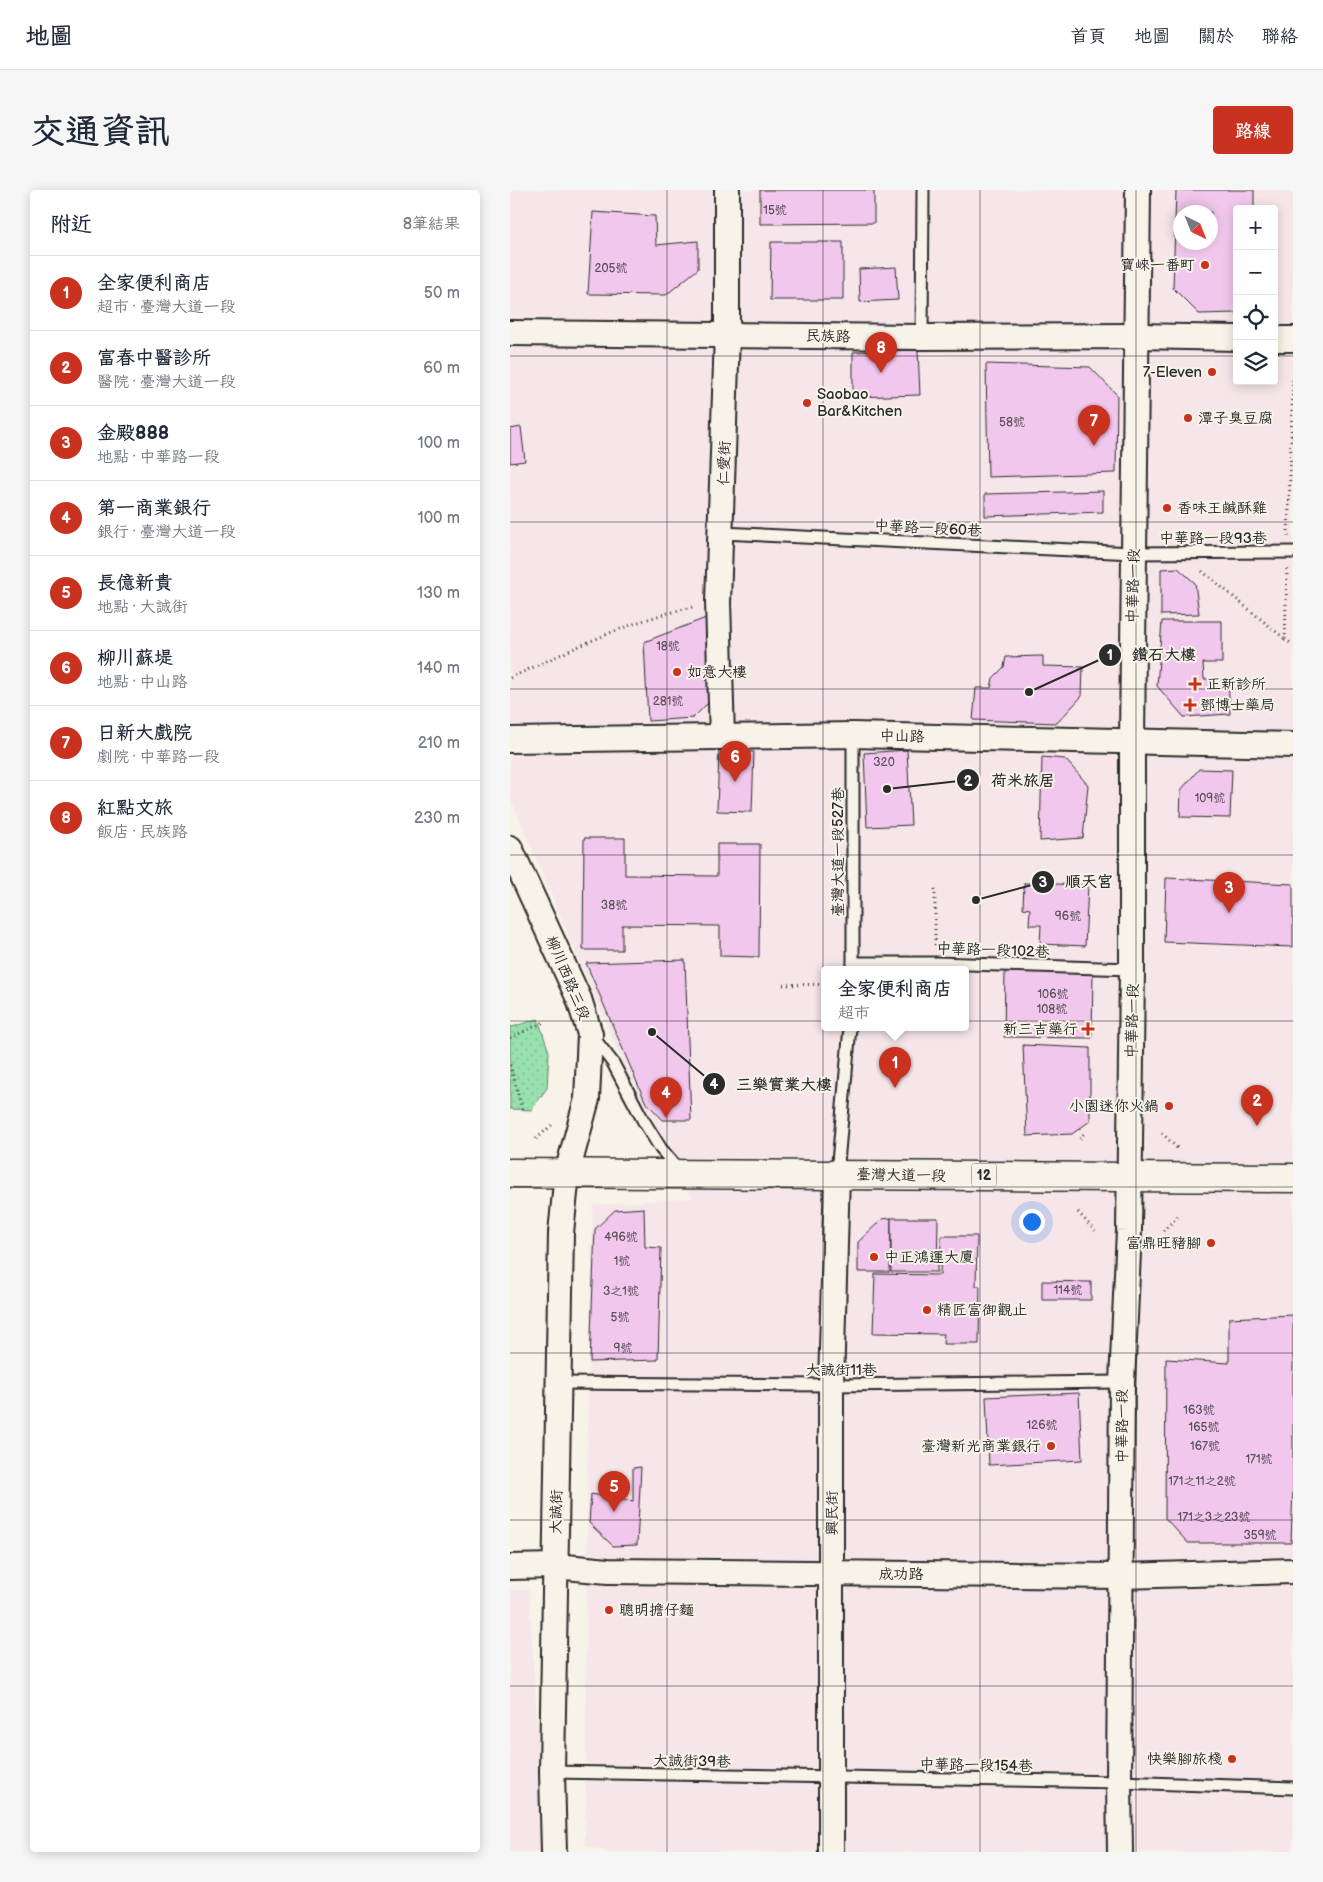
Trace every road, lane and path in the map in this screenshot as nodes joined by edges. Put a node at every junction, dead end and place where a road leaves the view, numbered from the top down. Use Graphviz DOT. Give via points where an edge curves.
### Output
graph roads {
  1 [pos="728,190"];
  2 [pos="923,190"];
  3 [pos="1138,190"];
  4 [pos="510,333"];
  5 [pos="727,334"];
  6 [pos="1137,336"];
  7 [pos="922,337"];
  8 [pos="1233,338"];
  9 [pos="1278,339"];
  10 [pos="1293,339"];
  11 [pos="1293,379"];
  12 [pos="722,533"];
  13 [pos="1290,552"];
  14 [pos="1133,553"];
  15 [pos="1180,553"];
  16 [pos="718,602"];
  17 [pos="1285,639"];
  18 [pos="1293,645"];
  19 [pos="510,678"];
  20 [pos="853,735"];
  21 [pos="722,737"];
  22 [pos="510,740"];
  23 [pos="1132,740"];
  24 [pos="1293,744"];
  25 [pos="510,848"];
  26 [pos="935,889"];
  27 [pos="935,963"];
  28 [pos="853,966"];
  29 [pos="1132,969"];
  30 [pos="821,984"];
  31 [pos="782,985"];
  32 [pos="544,1022"];
  33 [pos="850,1031"];
  34 [pos="590,1034"];
  35 [pos="510,1038"];
  36 [pos="510,1065"];
  37 [pos="524,1112"];
  38 [pos="1085,1132"];
  39 [pos="1162,1133"];
  40 [pos="1080,1138"];
  41 [pos="1180,1151"];
  42 [pos="510,1173"];
  43 [pos="567,1173"];
  44 [pos="837,1174"];
  45 [pos="684,1175"];
  46 [pos="1130,1176"];
  47 [pos="1293,1178"];
  48 [pos="1078,1212"];
  49 [pos="1180,1214"];
  50 [pos="1095,1231"];
  51 [pos="1163,1231"];
  52 [pos="1122,1382"];
  53 [pos="559,1383"];
  54 [pos="832,1385"];
  55 [pos="555,1566"];
  56 [pos="510,1567"];
  57 [pos="1293,1571"];
  58 [pos="832,1574"];
  59 [pos="1122,1576"];
  60 [pos="552,1772"];
  61 [pos="832,1777"];
  62 [pos="1119,1782"];
  63 [pos="1293,1788"];
  64 [pos="554,1852"];
  65 [pos="831,1852"];
  66 [pos="1120,1852"];
  1 -- 5 [label="street, 仁愛街"];
  2 -- 7 [label="lane"];
  3 -- 6 [label="street, 中華路一段"];
  4 -- 5 [label="street, 民族路"];
  5 -- 7 [label="street, 民族路"];
  5 -- 12 [label="street, 仁愛街"];
  6 -- 7 [label="street, 民族路"];
  6 -- 8 [label="street, 民族路"];
  6 -- 14 [label="street, 中華路一段"];
  9 -- 10 [label="street"];
  11 -- 13 [label="path"];
  12 -- 14 [label="lane, 中華路一段60巷"];
  12 -- 16 [label="street, 仁愛街"];
  13 -- 15 [label="lane, 中華路一段93巷"];
  13 -- 17 [label="path"];
  14 -- 15 [label="lane, 中華路一段93巷"];
  14 -- 23 [label="street, 中華路一段"];
  15 -- 17 [label="path"];
  16 -- 19 [label="path" via="666,613"];
  16 -- 21 [label="street, 仁愛街"];
  17 -- 18 [label="path"];
  20 -- 21 [label="street, 中山路"];
  20 -- 23 [label="street, 中山路"];
  20 -- 28 [label="lane, 臺灣大道一段527巷"];
  21 -- 22 [label="street, 中山路"];
  23 -- 24 [label="street, 中山路"];
  23 -- 29 [label="street, 中華路一段"];
  25 -- 34 [label="street, 柳川西路三段" via="579,999"];
  26 -- 27 [label="path"];
  27 -- 28 [label="lane, 中華路一段102巷"];
  27 -- 29 [label="lane, 中華路一段102巷"];
  29 -- 46 [label="street, 中華路一段"];
  30 -- 31 [label="path"];
  32 -- 35 [label="path"];
  33 -- 44 [label="lane"];
  34 -- 43 [label="street, 柳川西路三段" via="587,1099"];
  34 -- 45 [label="lane" via="613,1063 661,1149"];
  36 -- 37 [label="path"];
  38 -- 40 [label="path"];
  39 -- 41 [label="path"];
  42 -- 43 [label="main road, 臺灣大道一段 / 12"];
  43 -- 45 [label="main road, 臺灣大道一段 / 12"];
  43 -- 53 [label="street, 大誠街" via="561,1232"];
  44 -- 45 [label="main road, 臺灣大道一段 / 12"];
  44 -- 46 [label="main road, 臺灣大道一段 / 12"];
  44 -- 54 [label="street, 興民街"];
  46 -- 47 [label="main road, 臺灣大道一段 / 12"];
  46 -- 52 [label="street, 中華路一段"];
  48 -- 50 [label="path"];
  49 -- 51 [label="path"];
  52 -- 54 [label="lane, 大誠街11巷"];
  52 -- 59 [label="street, 中華路一段"];
  53 -- 54 [label="lane, 大誠街11巷"];
  53 -- 55 [label="street, 大誠街"];
  54 -- 58 [label="street, 興民街"];
  55 -- 56 [label="street, 成功路"];
  55 -- 58 [label="street, 成功路" via="608,1571"];
  55 -- 60 [label="street, 大誠街"];
  57 -- 59 [label="street, 成功路"];
  58 -- 59 [label="street, 成功路"];
  58 -- 61 [label="street, 興民街"];
  59 -- 62 [label="street, 中華路一段"];
  60 -- 61 [label="lane, 大誠街39巷"];
  60 -- 64 [label="street, 大誠街"];
  61 -- 62 [label="lane, 中華路一段154巷"];
  61 -- 65 [label="street, 興民街"];
  62 -- 63 [label="lane, 中華路一段154巷"];
  62 -- 66 [label="street, 中華路一段"];
}
